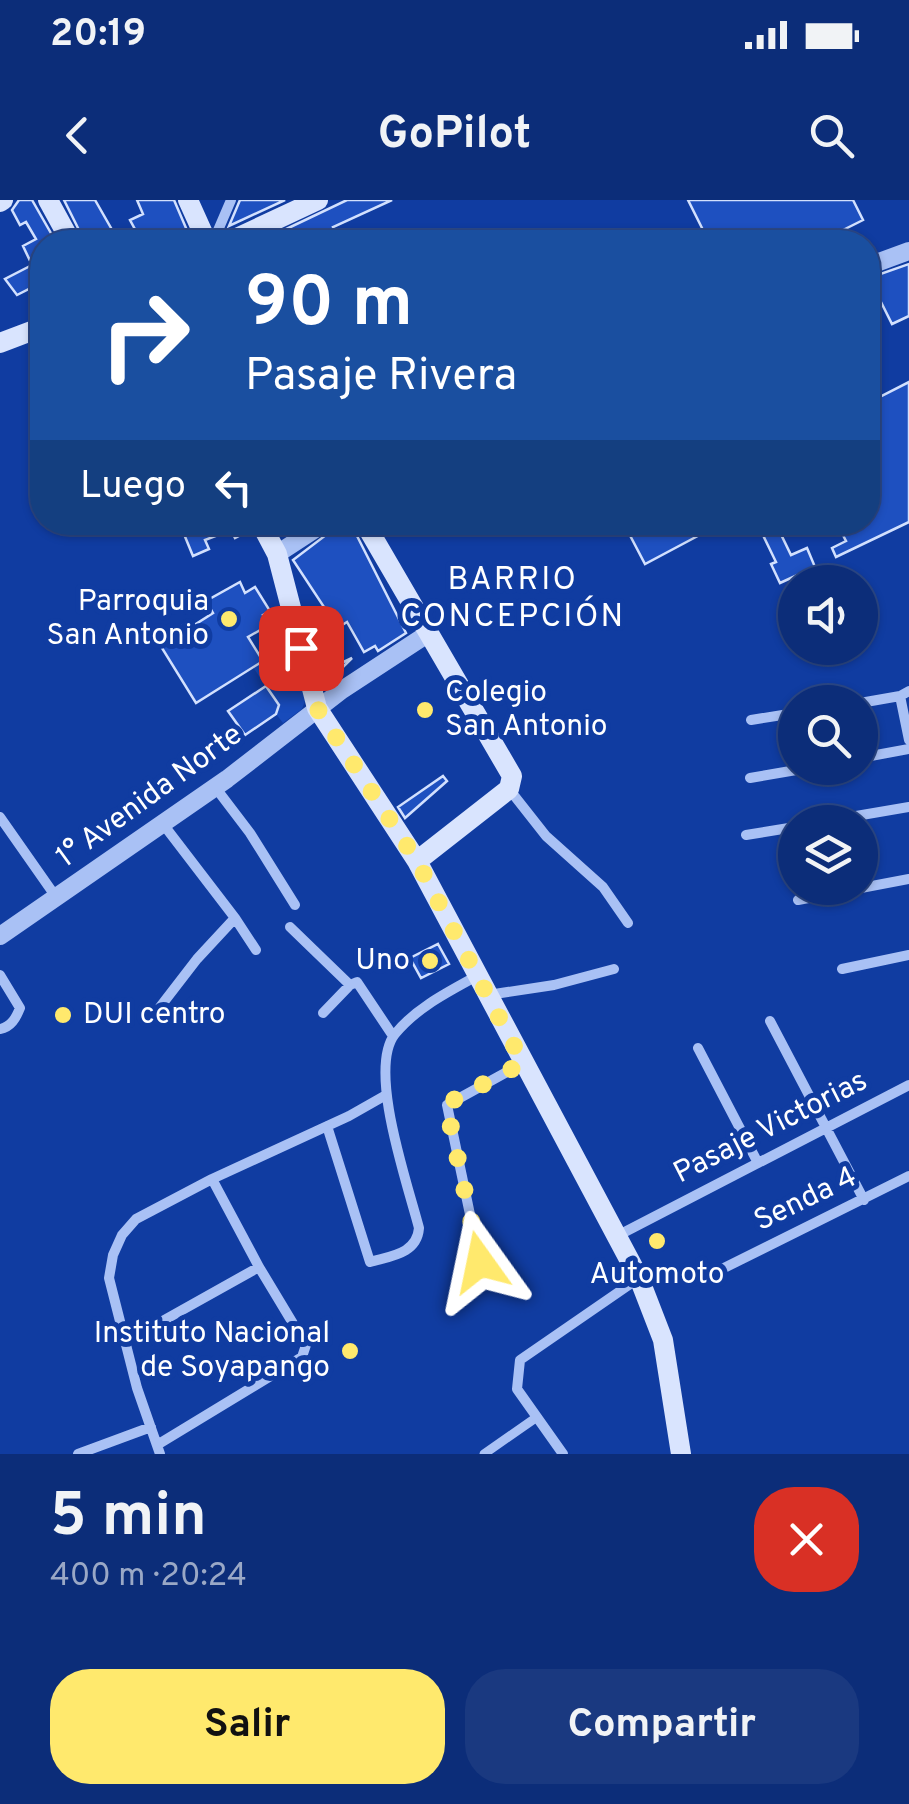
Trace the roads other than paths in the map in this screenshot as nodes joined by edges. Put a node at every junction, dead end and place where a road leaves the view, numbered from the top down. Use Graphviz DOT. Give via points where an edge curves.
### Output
graph roads {
  1 [pos="48,200"];
  2 [pos="188,200"];
  3 [pos="231,200"];
  4 [pos="318,200"];
  5 [pos="65,230"];
  6 [pos="204,230"];
  7 [pos="216,230"];
  8 [pos="254,230"];
  9 [pos="909,251"];
  10 [pos="880,262"];
  11 [pos="30,332"];
  12 [pos="0,343"];
  13 [pos="267,535"];
  14 [pos="306,535"];
  15 [pos="372,535"];
  16 [pos="277,554"];
  17 [pos="429,633"];
  18 [pos="905,694"];
  19 [pos="878,699"];
  20 [pos="317,708"];
  21 [pos="778,716"];
  22 [pos="751,720"];
  23 [pos="909,740"];
  24 [pos="909,749"];
  25 [pos="878,755"];
  26 [pos="778,773"];
  27 [pos="750,778"];
  28 [pos="215,787"];
  29 [pos="508,788"];
  30 [pos="909,808"];
  31 [pos="878,813"];
  32 [pos="0,818"];
  33 [pos="163,824"];
  34 [pos="778,830"];
  35 [pos="746,836"];
  36 [pos="417,861"];
  37 [pos="909,879"];
  38 [pos="878,885"];
  39 [pos="56,898"];
  40 [pos="295,905"];
  41 [pos="236,918"];
  42 [pos="628,923"];
  43 [pos="290,927"];
  44 [pos="0,936"];
  45 [pos="256,950"];
  46 [pos="909,955"];
  47 [pos="614,969"];
  48 [pos="842,970"];
  49 [pos="0,975"];
  50 [pos="350,985"];
  51 [pos="484,991"];
  52 [pos="160,1007"];
  53 [pos="323,1013"];
  54 [pos="770,1022"];
  55 [pos="0,1029"];
  56 [pos="393,1036"];
  57 [pos="698,1048"];
  58 [pos="523,1063"];
  59 [pos="909,1085"];
  60 [pos="386,1095"];
  61 [pos="326,1126"];
  62 [pos="826,1128"];
  63 [pos="758,1163"];
  64 [pos="909,1176"];
  65 [pos="212,1178"];
  66 [pos="864,1200"];
  67 [pos="617,1236"];
  68 [pos="480,1262"];
  69 [pos="259,1266"];
  70 [pos="724,1268"];
  71 [pos="640,1278"];
  72 [pos="125,1342"];
  73 [pos="537,1417"];
  74 [pos="151,1427"];
  75 [pos="159,1450"];
  76 [pos="78,1454"];
  77 [pos="484,1454"];
  78 [pos="564,1454"];
  79 [pos="680,1454"];
  1 -- 5 [label="main road"];
  2 -- 6 [label="main road"];
  3 -- 7 [label="street"];
  4 -- 8 [label="main road"];
  9 -- 10 [label="street"];
  11 -- 12 [label="main road"];
  13 -- 16 [label="main road"];
  14 -- 16 [label="street"];
  15 -- 17 [label="main road"];
  16 -- 20 [label="main road"];
  17 -- 20 [label="street, 1° Avenida Norte"];
  17 -- 29 [label="main road" via="510,770"];
  18 -- 19 [label="street"];
  18 -- 23 [label="street"];
  20 -- 28 [label="street, 1° Avenida Norte"];
  20 -- 36 [label="main road"];
  21 -- 22 [label="street"];
  24 -- 25 [label="street"];
  26 -- 27 [label="street"];
  28 -- 33 [label="street, 1° Avenida Norte"];
  28 -- 40 [label="street"];
  29 -- 36 [label="main road"];
  29 -- 42 [label="street" via="537,827 603,887"];
  30 -- 31 [label="street"];
  32 -- 39 [label="street"];
  33 -- 39 [label="street, 1° Avenida Norte"];
  33 -- 41 [label="street"];
  34 -- 35 [label="street"];
  36 -- 51 [label="main road"];
  37 -- 38 [label="street"];
  39 -- 44 [label="street, 1° Avenida Norte"];
  41 -- 45 [label="street"];
  41 -- 52 [label="street"];
  43 -- 50 [label="street"];
  46 -- 48 [label="street"];
  47 -- 51 [label="street" via="554,985"];
  49 -- 55 [label="street" via="20,1008"];
  50 -- 53 [label="street"];
  50 -- 56 [label="street" via="364,988"];
  51 -- 56 [label="street" via="436,999"];
  51 -- 58 [label="main road"];
  54 -- 62 [label="street"];
  56 -- 60 [label="street" via="384,1057"];
  57 -- 63 [label="street"];
  58 -- 67 [label="main road"];
  58 -- 68 [label="street" via="446,1104"];
  59 -- 62 [label="street, Pasaje Victorias"];
  60 -- 61 [label="street"];
  60 -- 61 [label="street" via="418,1234 409,1249 370,1262"];
  61 -- 65 [label="street"];
  62 -- 63 [label="street, Pasaje Victorias"];
  62 -- 66 [label="street"];
  63 -- 67 [label="street, Pasaje Victorias"];
  64 -- 66 [label="street, Senda 4"];
  65 -- 69 [label="street"];
  65 -- 72 [label="street" via="136,1219 122,1235 109,1278"];
  66 -- 70 [label="street, Senda 4"];
  67 -- 71 [label="main road"];
  69 -- 72 [label="street"];
  69 -- 75 [label="street" via="306,1345 302,1357"];
  71 -- 73 [label="street" via="520,1360 517,1389"];
  71 -- 79 [label="main road" via="663,1340"];
  72 -- 74 [label="street"];
  73 -- 77 [label="street"];
  73 -- 78 [label="street"];
  74 -- 75 [label="street"];
  74 -- 76 [label="street"];
}
